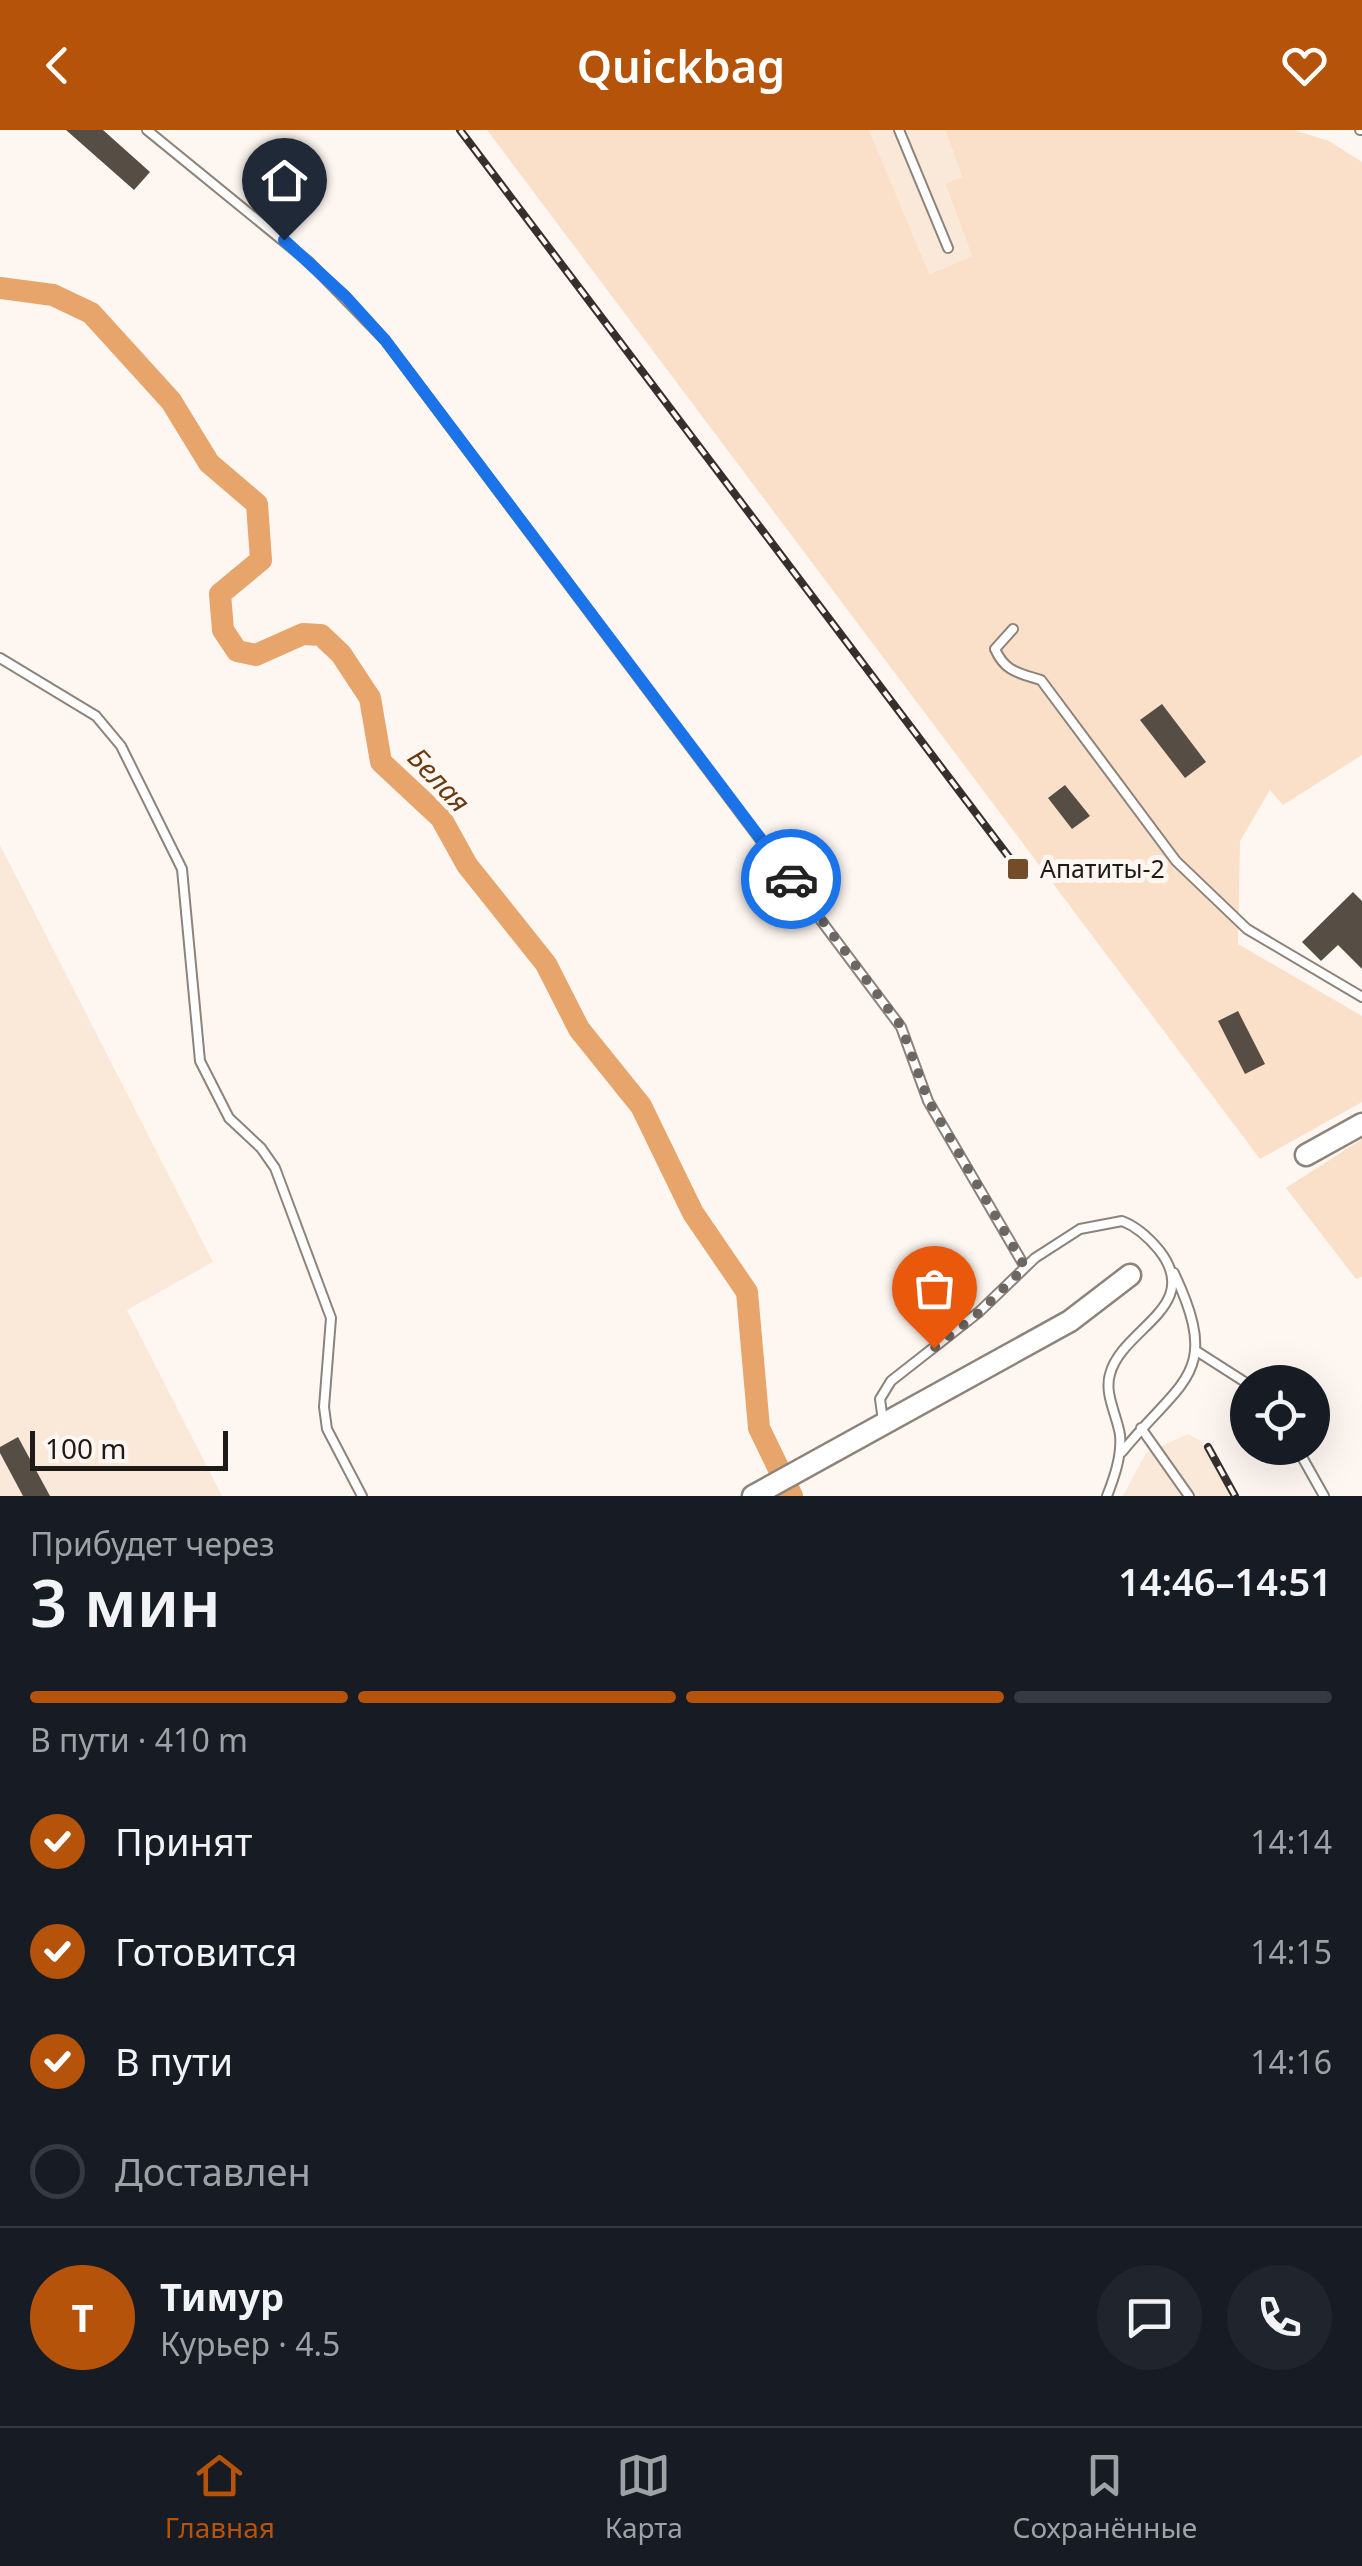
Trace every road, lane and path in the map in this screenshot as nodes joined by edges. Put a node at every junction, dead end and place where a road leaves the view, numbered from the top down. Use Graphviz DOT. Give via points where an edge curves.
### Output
graph roads {
  1 [pos="147,130"];
  2 [pos="899,130"];
  3 [pos="948,248"];
  4 [pos="1012,629"];
  5 [pos="0,658"];
  6 [pos="1362,997"];
  7 [pos="1362,1124"];
  8 [pos="1306,1155"];
  9 [pos="1025,1267"];
  10 [pos="1172,1269"];
  11 [pos="1130,1275"];
  12 [pos="1198,1352"];
  13 [pos="1230,1372"];
  14 [pos="885,1425"];
  15 [pos="1141,1428"];
  16 [pos="1119,1455"];
  17 [pos="1307,1465"];
  18 [pos="362,1496"];
  19 [pos="753,1496"];
  20 [pos="1106,1496"];
  21 [pos="1189,1496"];
  22 [pos="1324,1496"];
  1 -- 9 [label="lane" via="346,297 451,424 901,1026 928,1100"];
  2 -- 3 [label="lane"];
  4 -- 6 [label="lane" via="996,649 999,658 1011,672 1040,680 1176,862 1247,929"];
  5 -- 18 [label="lane" via="108,728 164,827 185,888 200,1061 229,1118 275,1168 328,1306 325,1419"];
  7 -- 8 [label="street"];
  9 -- 10 [label="lane" via="1080,1229 1114,1221 1148,1237"];
  9 -- 14 [label="lane" via="980,1312 891,1381 880,1399"];
  10 -- 12 [label="lane"];
  10 -- 16 [label="lane" via="1162,1310 1110,1374"];
  11 -- 14 [label="street" via="1070,1321"];
  12 -- 13 [label="lane"];
  12 -- 15 [label="lane" via="1187,1380"];
  14 -- 19 [label="street"];
  15 -- 16 [label="lane"];
  15 -- 21 [label="lane"];
  16 -- 20 [label="lane"];
  17 -- 22 [label="lane"];
}
